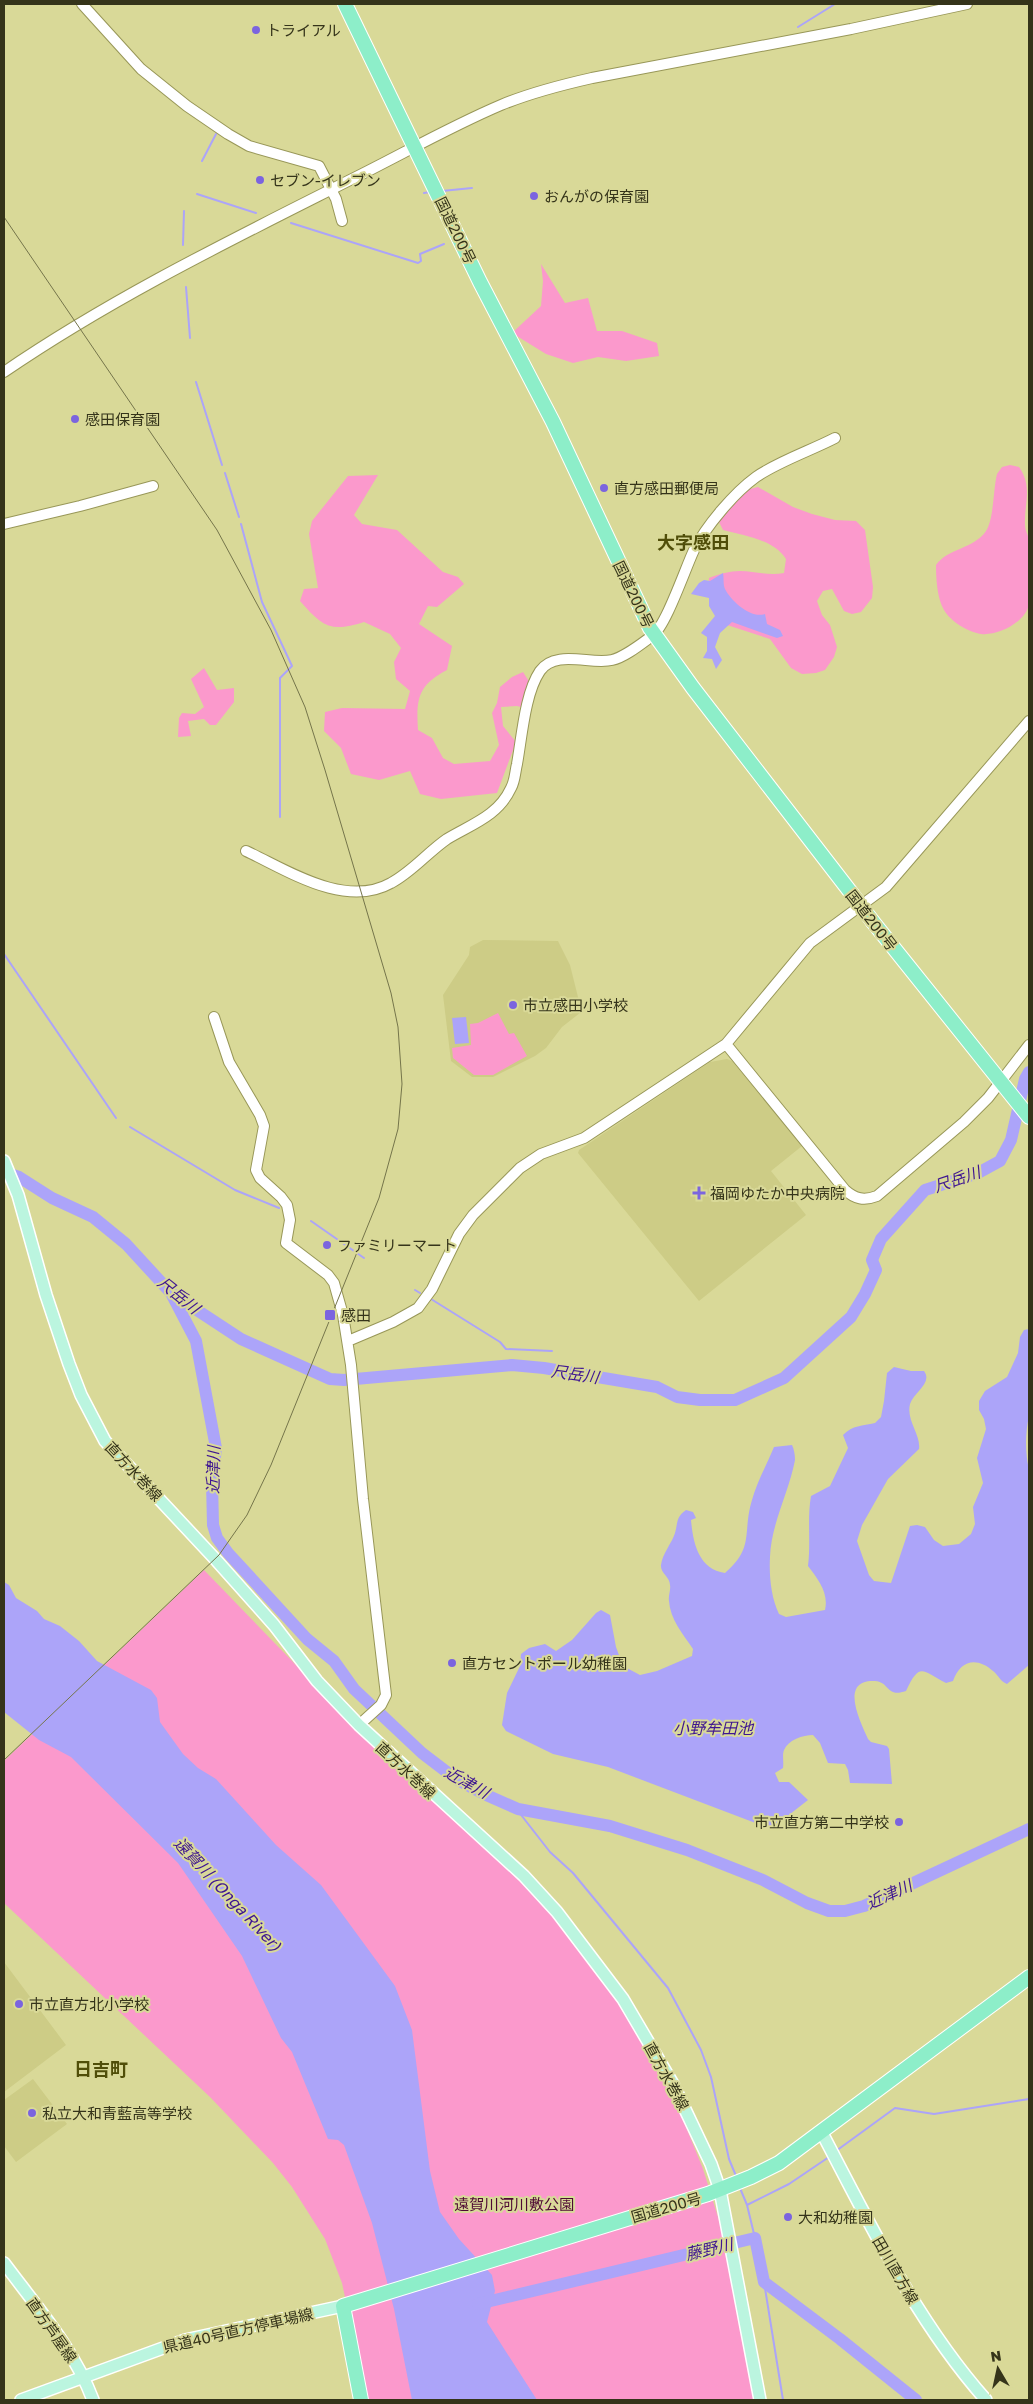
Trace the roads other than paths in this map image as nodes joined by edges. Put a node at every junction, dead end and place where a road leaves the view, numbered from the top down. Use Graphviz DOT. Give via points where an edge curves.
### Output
graph roads {
  1 [pos="82,4"];
  2 [pos="345,4"];
  3 [pos="967,4"];
  4 [pos="414,147"];
  5 [pos="332,190"];
  6 [pos="342,221"];
  7 [pos="4,372"];
  8 [pos="835,438"];
  9 [pos="153,486"];
  10 [pos="4,524"];
  11 [pos="654,635"];
  12 [pos="1029,721"];
  13 [pos="246,851"];
  14 [pos="214,1017"];
  15 [pos="726,1044"];
  16 [pos="1029,1045"];
  17 [pos="1001,1082"];
  18 [pos="1029,1117"];
  19 [pos="4,1161"];
  20 [pos="348,1341"];
  21 [pos="359,1725"];
  22 [pos="1029,1977"];
  23 [pos="819,2132"];
  24 [pos="714,2192"];
  25 [pos="4,2264"];
  26 [pos="347,2305"];
  27 [pos="84,2377"];
  28 [pos="21,2400"];
  29 [pos="93,2400"];
  30 [pos="361,2400"];
  31 [pos="760,2400"];
  32 [pos="979,2400"];
  33 [pos="986,2400"];
  1 -- 5 [label="street" via="141,69 187,106 249,146 319,166"];
  2 -- 4 [label="highway, 国道200号"];
  3 -- 4 [label="street" via="555,86 502,105"];
  4 -- 5 [label="street"];
  4 -- 11 [label="highway, 国道200号" via="553,422"];
  5 -- 6 [label="street"];
  5 -- 7 [label="street" via="77,323"];
  8 -- 11 [label="street" via="763,473 738,494 704,532"];
  9 -- 10 [label="street"];
  11 -- 13 [label="street" via="615,659 600,662 562,660 542,668 533,685 512,787 502,804 486,818 436,846 393,883 377,890 330,888 302,879"];
  11 -- 17 [label="highway, 国道200号, bridge" via="873,922"];
  12 -- 15 [label="street" via="886,888 810,943"];
  14 -- 20 [label="street" via="229,1062 264,1126 257,1174 287,1205 290,1220 286,1243 334,1283"];
  15 -- 17 [label="street" via="845,1190 858,1199 877,1196 964,1122"];
  15 -- 20 [label="street" via="584,1138 541,1154 520,1168 473,1215 459,1234 432,1289 418,1308"];
  16 -- 17 [label="street"];
  17 -- 18 [label="highway, 国道200号"];
  19 -- 21 [label="main road, 直方水巻線" via="18,1195 60,1342 81,1395 105,1441 217,1561 274,1625 317,1681"];
  20 -- 21 [label="street" via="386,1695 381,1705"];
  21 -- 24 [label="main road, 直方水巻線" via="524,1876 582,1943 622,1999 672,2084 711,2164"];
  22 -- 23 [label="highway, 国道200号"];
  23 -- 24 [label="highway, 国道200号" via="779,2163"];
  23 -- 32 [label="main road, 田川直方線" via="902,2294"];
  23 -- 33 [label="main road, 田川直方線" via="905,2287"];
  24 -- 26 [label="highway, 国道200号"];
  24 -- 31 [label="main road, 直方水巻線"];
  25 -- 27 [label="main road, 直方芦屋線" via="51,2325"];
  26 -- 27 [label="main road, 県道40号直方停車場線" via="185,2340"];
  26 -- 30 [label="highway"];
  27 -- 28 [label="main road, 県道40号直方停車場線"];
  27 -- 29 [label="main road, 直方芦屋線"];
}
